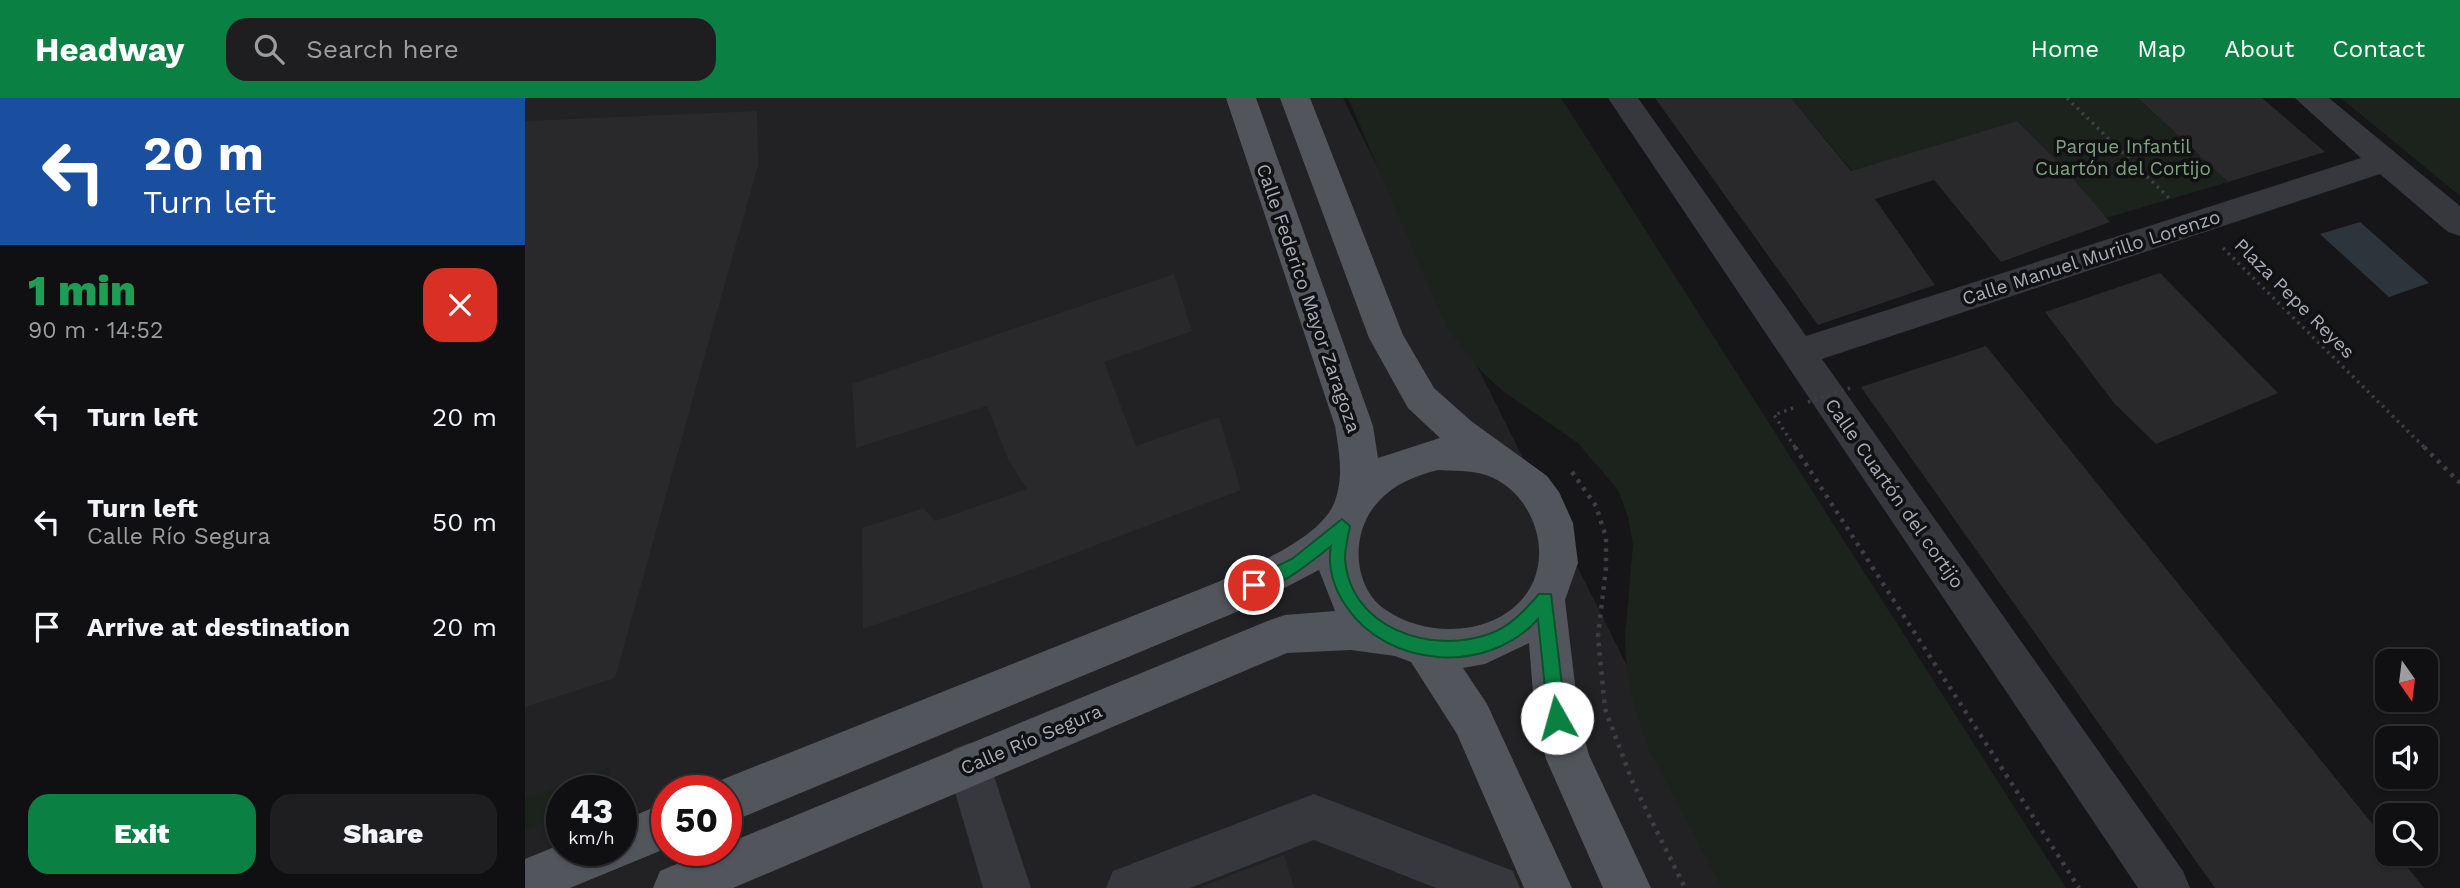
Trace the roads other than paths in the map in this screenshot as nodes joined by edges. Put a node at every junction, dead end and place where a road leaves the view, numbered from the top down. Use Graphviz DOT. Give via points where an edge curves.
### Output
graph roads {
  1 [pos="1241,98"];
  2 [pos="1295,98"];
  3 [pos="1623,98"];
  4 [pos="2309,98"];
  5 [pos="2385,162"];
  6 [pos="2460,224"];
  7 [pos="1798,353"];
  8 [pos="1502,464"];
  9 [pos="1348,513"];
  10 [pos="1545,600"];
  11 [pos="1409,644"];
  12 [pos="969,765"];
  13 [pos="742,794"];
  14 [pos="566,866"];
  15 [pos="525,883"];
  16 [pos="677,888"];
  17 [pos="1007,888"];
  18 [pos="1130,888"];
  19 [pos="1496,888"];
  20 [pos="1548,888"];
  21 [pos="1627,888"];
  22 [pos="2166,888"];
  1 -- 9 [label="main road, Calle Federico Mayor Zaragoza" via="1354,426 1360,462"];
  2 -- 8 [label="main road" via="1387,338 1421,398"];
  3 -- 7 [label="street, Calle Cuartón del cortijo"];
  4 -- 5 [label="street"];
  5 -- 6 [label="street"];
  5 -- 7 [label="street, Calle Manuel Murillo Lorenzo"];
  7 -- 22 [label="street, Calle Cuartón del cortijo"];
  8 -- 9 [label="main road" via="1471,455 1438,454 1417,460 1377,478"];
  8 -- 10 [label="main road" via="1529,483 1549,507 1559,537 1558,569"];
  9 -- 11 [label="main road" via="1337,557 1345,590 1364,618"];
  9 -- 13 [label="main road" via="1297,564 1232,595"];
  10 -- 11 [label="main road" via="1524,623 1495,641 1461,649"];
  10 -- 21 [label="main road" via="1557,718 1568,759"];
  11 -- 12 [label="main road, Calle Río Segura" via="1355,629 1285,634"];
  11 -- 20 [label="main road" via="1472,719"];
  12 -- 16 [label="main road, Calle Río Segura"];
  12 -- 17 [label="street"];
  14 -- 15 [label="main road"];
  18 -- 19 [label="street" via="1314,817"];
}
